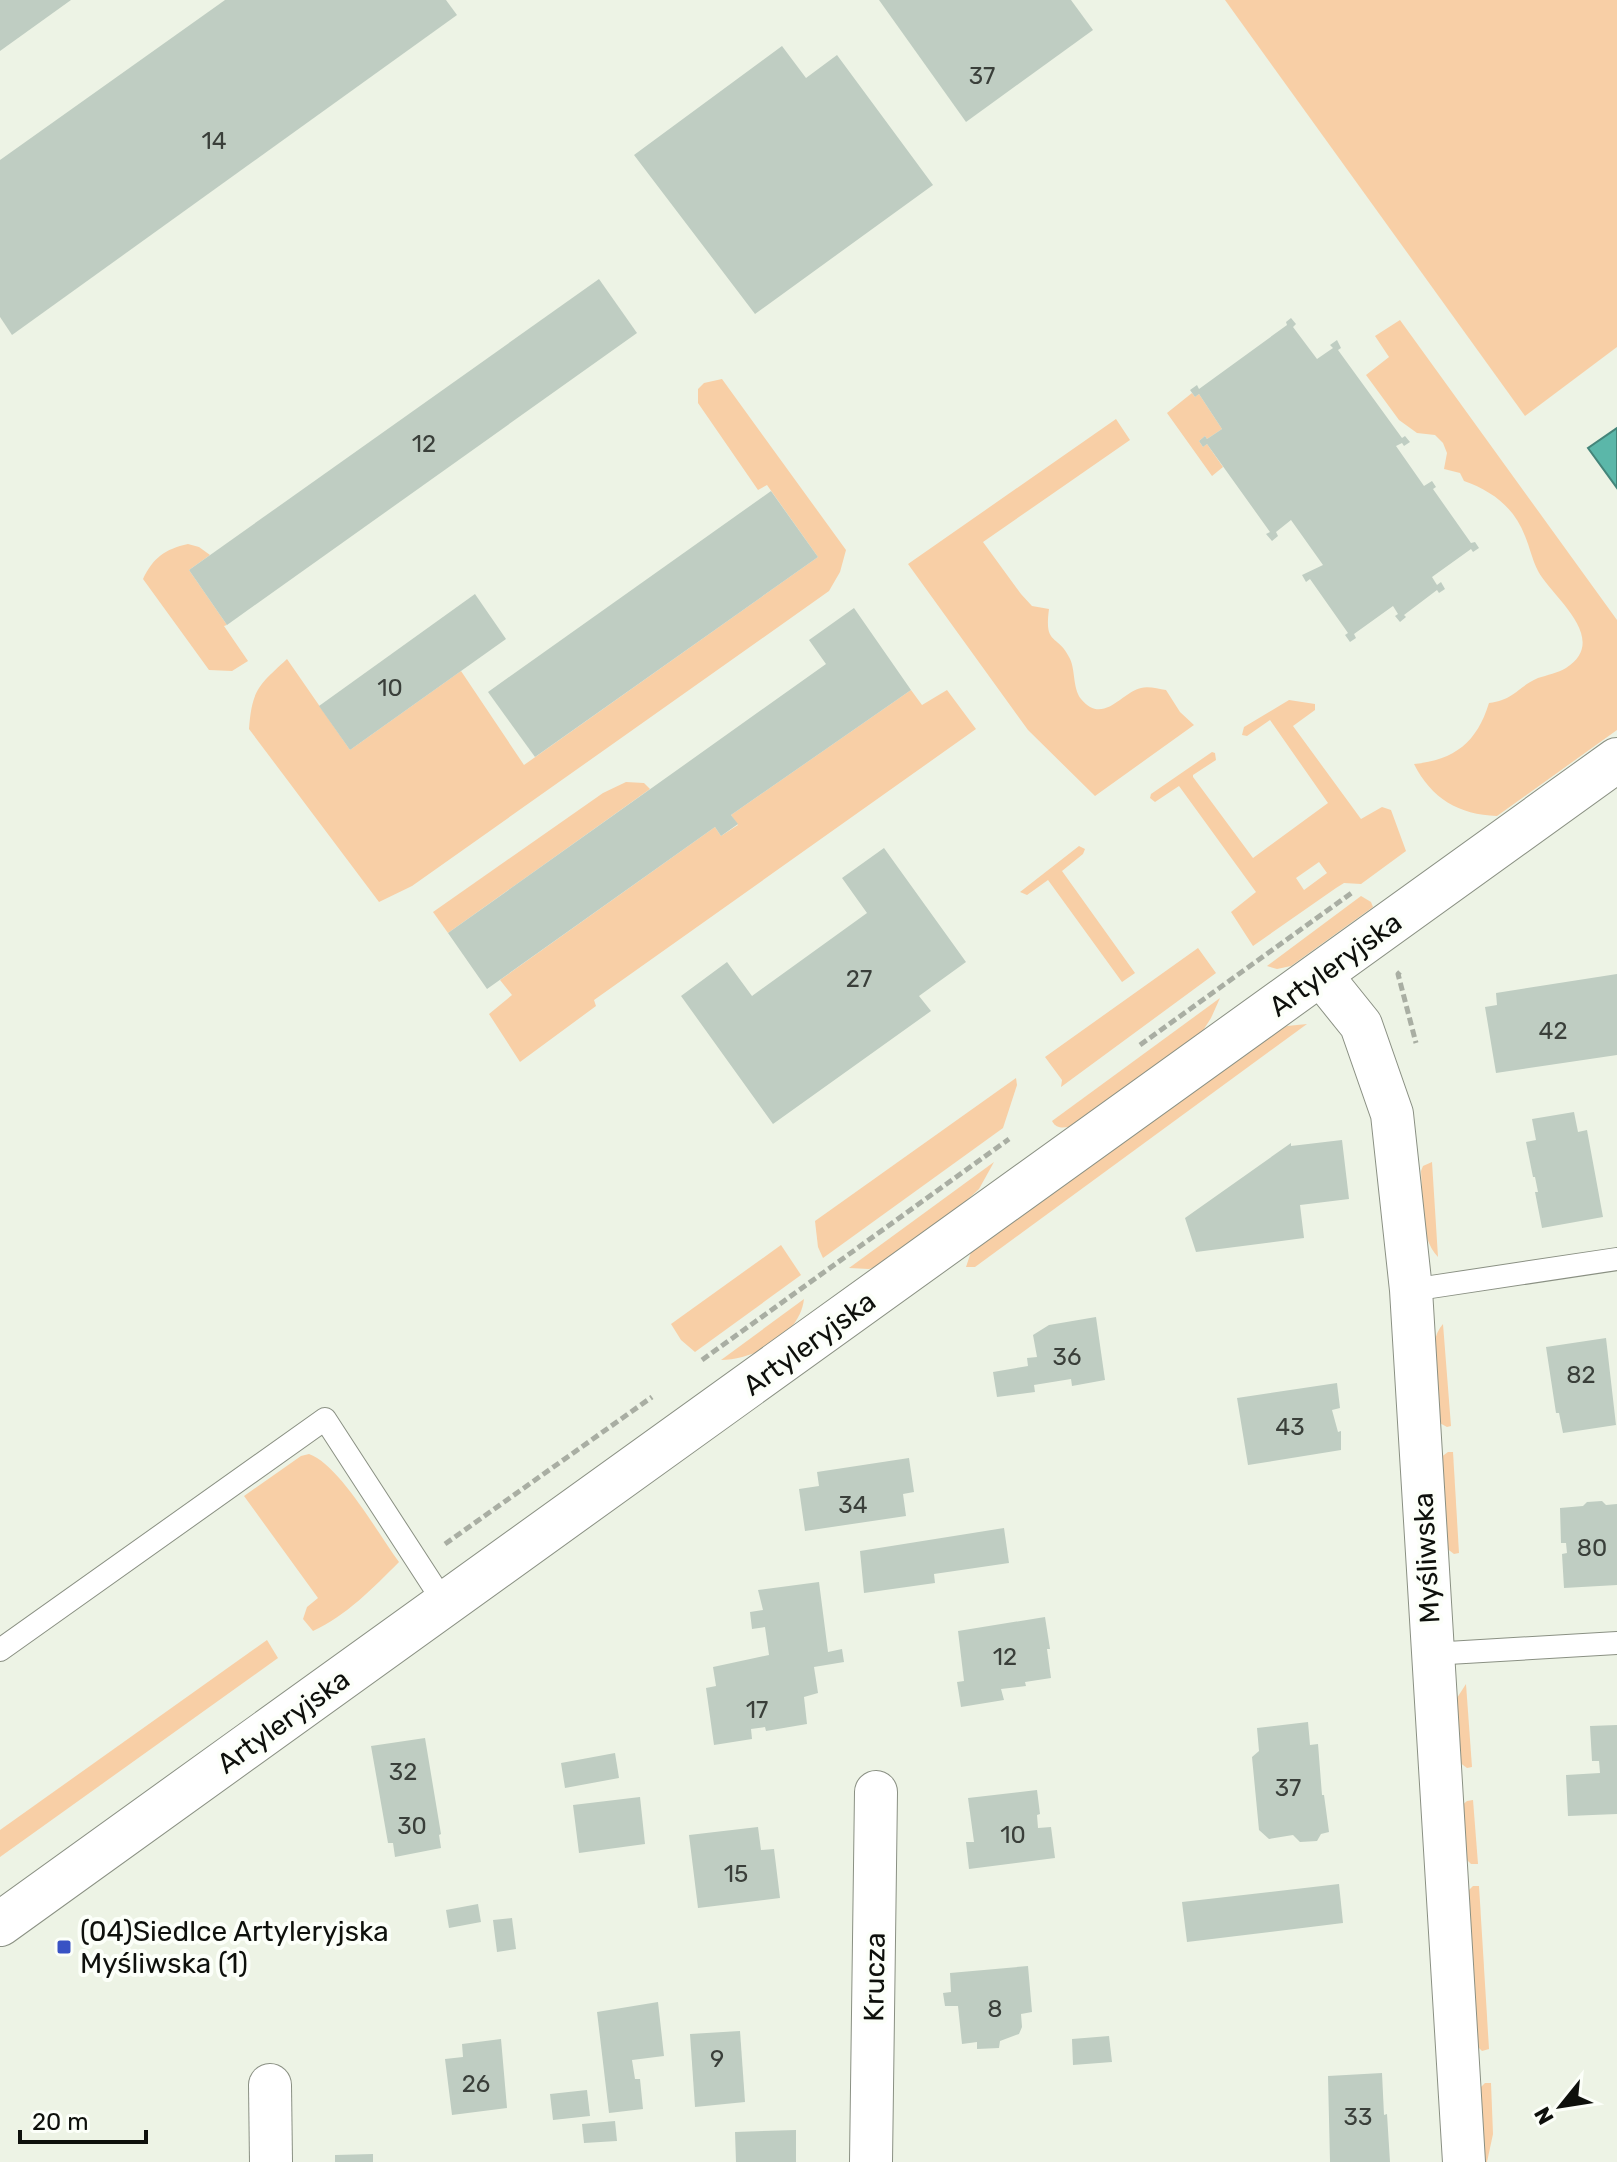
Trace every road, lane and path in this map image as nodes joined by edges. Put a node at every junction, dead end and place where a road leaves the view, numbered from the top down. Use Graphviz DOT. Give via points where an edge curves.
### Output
graph roads {
  1 [pos="1617,760"];
  2 [pos="1320,974"];
  3 [pos="1617,1259"];
  4 [pos="1411,1290"];
  5 [pos="445,1604"];
  6 [pos="1617,1643"];
  7 [pos="0,1650"];
  8 [pos="1431,1654"];
  9 [pos="876,1792"];
  10 [pos="0,1924"];
  11 [pos="270,2085"];
  12 [pos="271,2162"];
  13 [pos="871,2162"];
  14 [pos="1464,2162"];
  1 -- 2 [label="street, Artyleryjska"];
  2 -- 4 [label="street, Myśliwska" via="1361,1025 1392,1114"];
  2 -- 5 [label="street, Artyleryjska"];
  3 -- 4 [label="lane"];
  4 -- 8 [label="street, Myśliwska"];
  5 -- 7 [label="lane" via="325,1419"];
  5 -- 10 [label="street, Artyleryjska"];
  6 -- 8 [label="lane"];
  8 -- 14 [label="street, Myśliwska"];
  9 -- 13 [label="street, Krucza"];
  11 -- 12 [label="street"];
}
